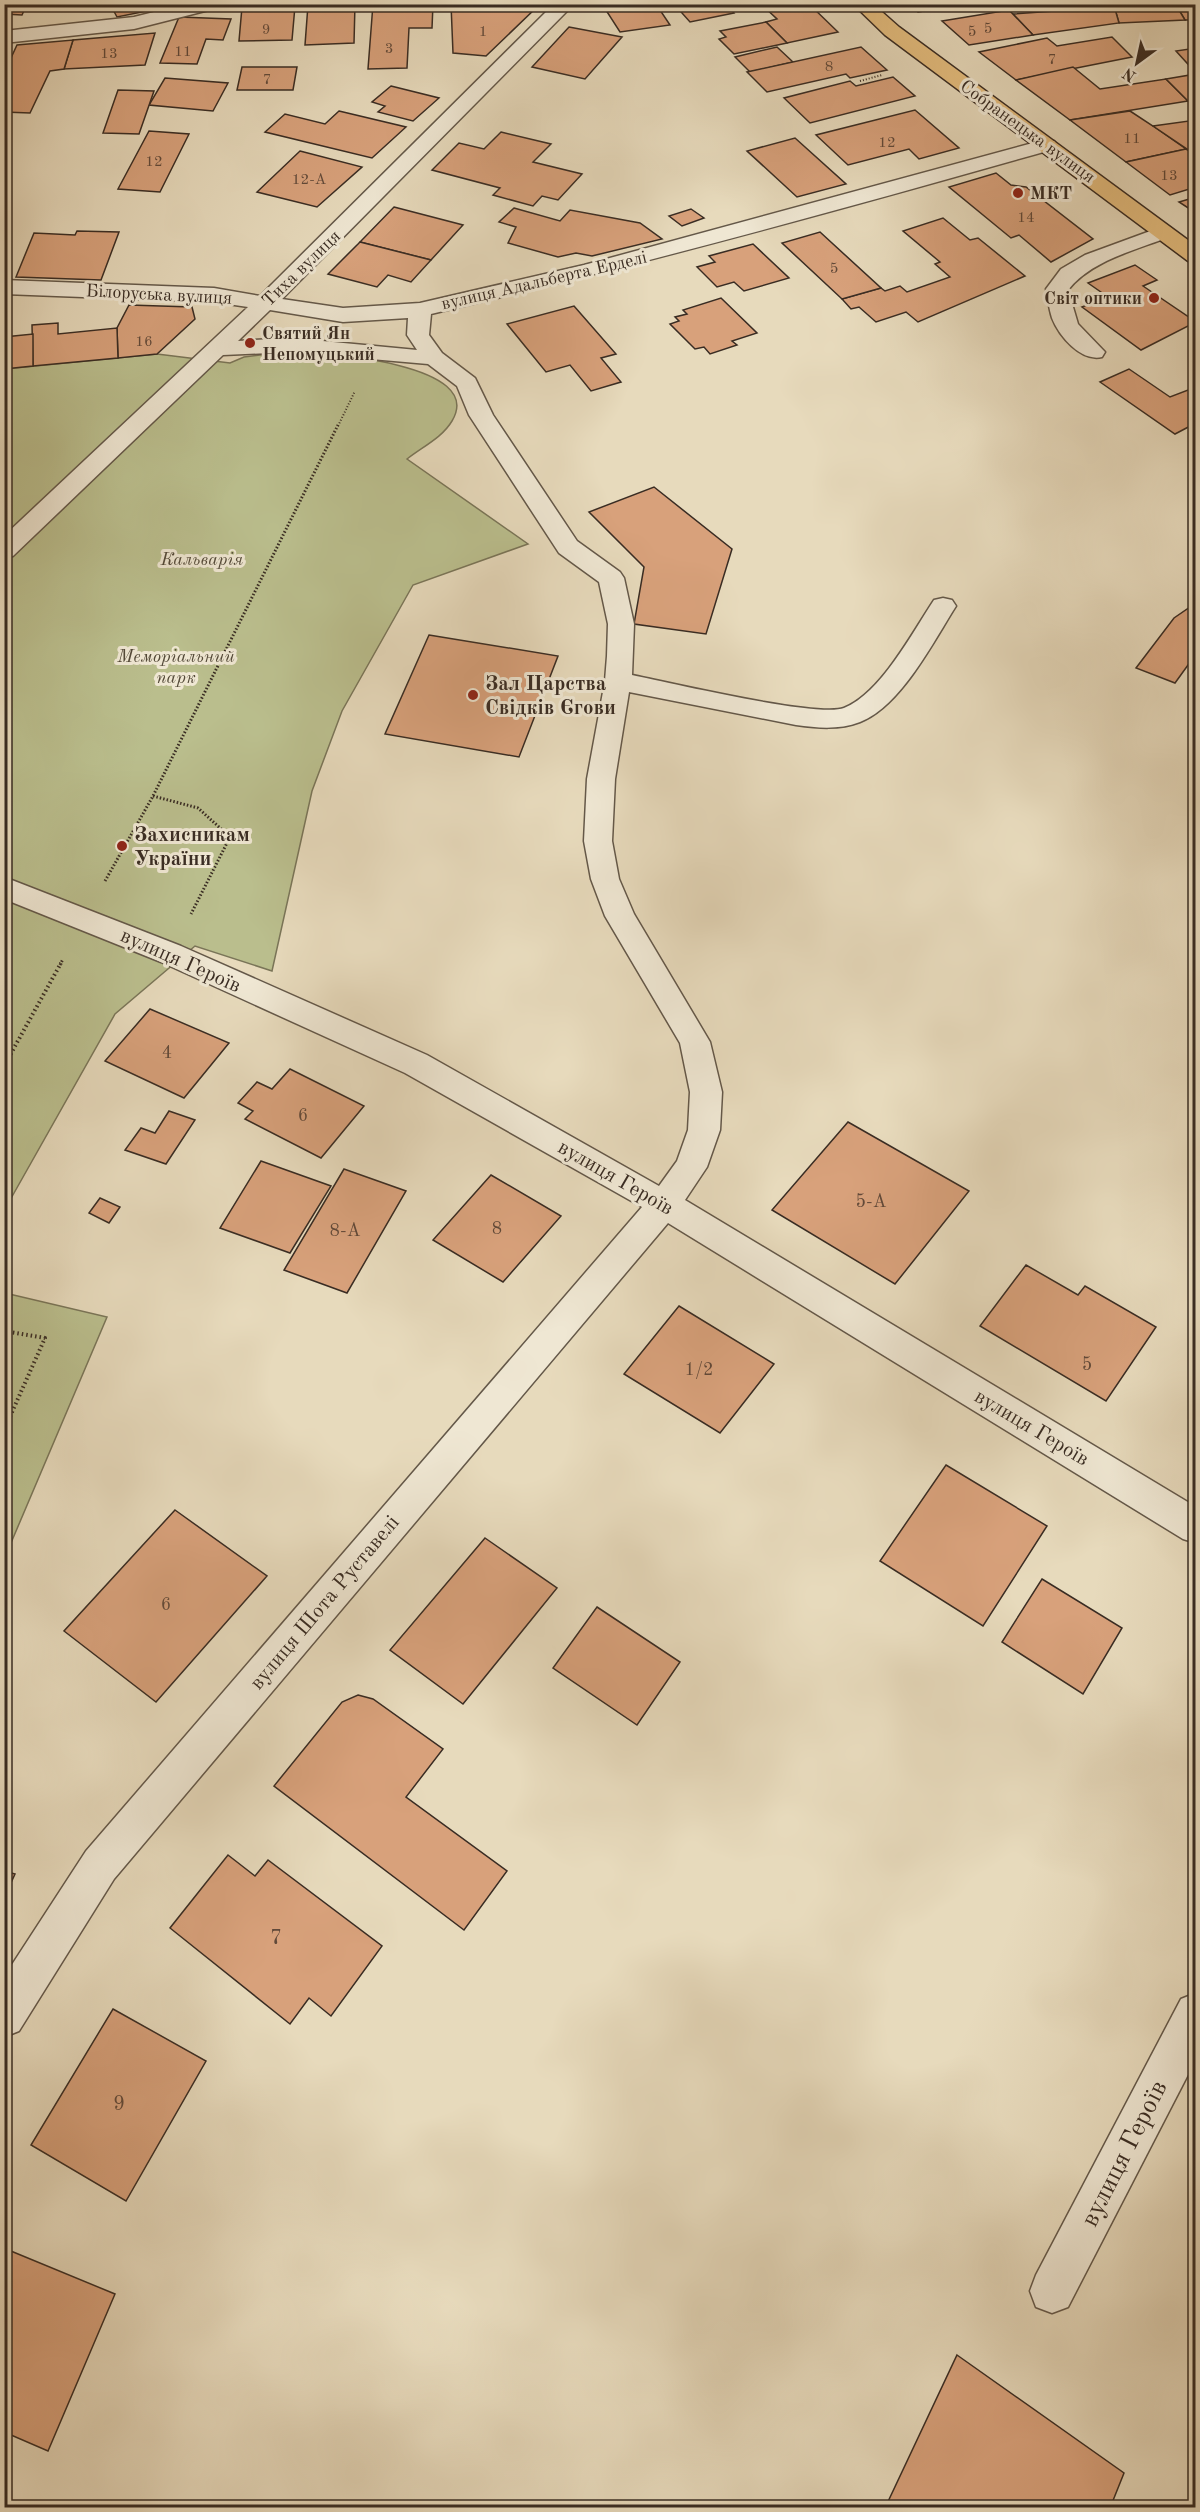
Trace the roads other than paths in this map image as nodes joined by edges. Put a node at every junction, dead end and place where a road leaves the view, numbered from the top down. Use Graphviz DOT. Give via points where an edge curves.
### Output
graph roads {
  1 [pos="210,4"];
  2 [pos="565,4"];
  3 [pos="862,4"];
  4 [pos="4,37"];
  5 [pos="1047,145"];
  6 [pos="1164,232"];
  7 [pos="1196,256"];
  8 [pos="4,287"];
  9 [pos="265,303"];
  10 [pos="420,310"];
  11 [pos="217,349"];
  12 [pos="1094,352"];
  13 [pos="434,358"];
  14 [pos="4,550"];
  15 [pos="943,606"];
  16 [pos="618,681"];
  17 [pos="4,887"];
  18 [pos="664,1204"];
  19 [pos="1196,1527"];
  20 [pos="1196,2014"];
  21 [pos="4,2016"];
  22 [pos="1052,2291"];
  1 -- 4 [label="street" via="134,23"];
  2 -- 9 [label="street, Тиха вулиця"];
  3 -- 5 [label="main road, Собранецька вулиця" via="892,31"];
  5 -- 6 [label="main road, Собранецька вулиця"];
  5 -- 10 [label="street, вулиця Адальберта Ерделі" via="588,271"];
  6 -- 7 [label="main road, Собранецька вулиця"];
  6 -- 12 [label="street" via="1092,260 1069,274 1057,289 1061,316 1074,335"];
  8 -- 9 [label="street, Білоруська вулиця" via="214,295"];
  9 -- 10 [label="street, Білоруська вулиця" via="343,315"];
  9 -- 11 [label="street, Тиха вулиця"];
  10 -- 13 [label="street, вулиця Адальберта Ерделі" via="418,334"];
  11 -- 13 [label="street" via="291,345"];
  11 -- 14 [label="street, Тиха вулиця"];
  13 -- 16 [label="street, вулиця Адальберта Ерделі" via="467,383 481,415 568,548 611,578 621,624"];
  15 -- 16 [label="street" via="899,671 869,706 850,716 796,716"];
  16 -- 18 [label="street, вулиця Адальберта Ерделі" via="601,779 598,841 605,879 620,916 695,1042 706,1092 704,1130 691,1167"];
  17 -- 18 [label="street, вулиця Героїв" via="171,954 416,1064"];
  18 -- 19 [label="street, вулиця Героїв"];
  18 -- 21 [label="street, вулиця Шота Руставелі" via="100,1865"];
  20 -- 22 [label="street, вулиця Героїв"];
}
